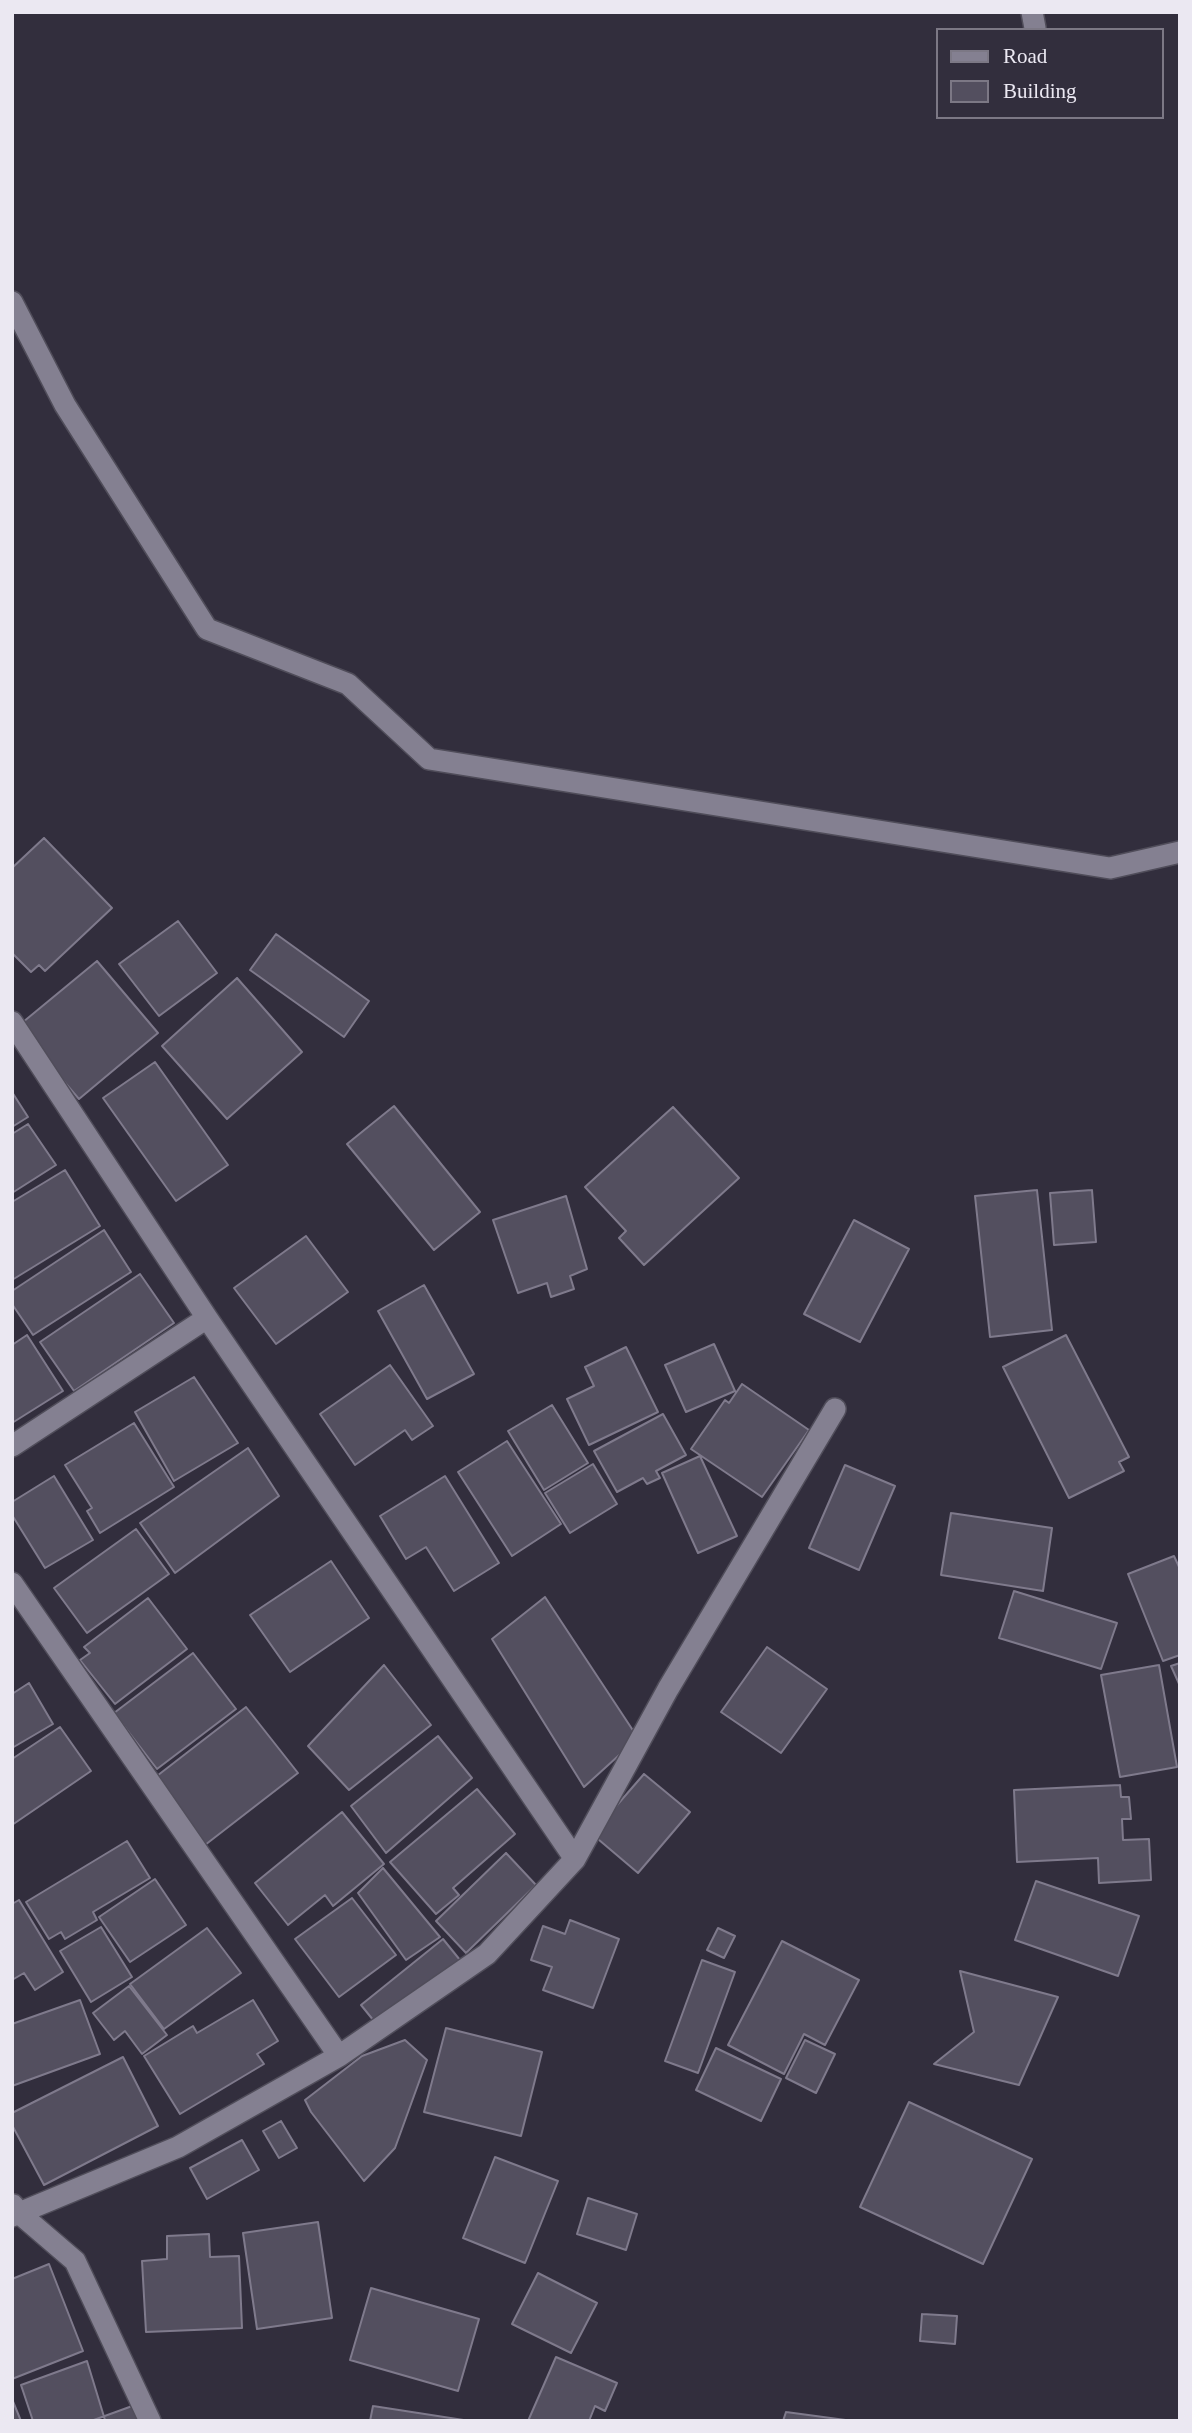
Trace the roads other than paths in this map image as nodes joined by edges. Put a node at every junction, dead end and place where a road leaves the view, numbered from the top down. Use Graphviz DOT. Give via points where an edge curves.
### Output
graph roads {
  1 [pos="12,302"];
  2 [pos="1180,852"];
  3 [pos="12,1022"];
  4 [pos="208,1318"];
  5 [pos="835,1409"];
  6 [pos="12,1446"];
  7 [pos="12,1583"];
  8 [pos="575,1859"];
  9 [pos="339,2056"];
  10 [pos="14,2211"];
  11 [pos="150,2421"];
  1 -- 2 [label="street" via="65,405 208,628 348,684 429,759 1110,868"];
  3 -- 4 [label="street"];
  4 -- 6 [label="street"];
  4 -- 8 [label="street"];
  5 -- 8 [label="street" via="668,1689"];
  7 -- 9 [label="street"];
  8 -- 9 [label="street" via="487,1954"];
  9 -- 10 [label="street" via="177,2147"];
  10 -- 11 [label="street" via="75,2261"];
}
